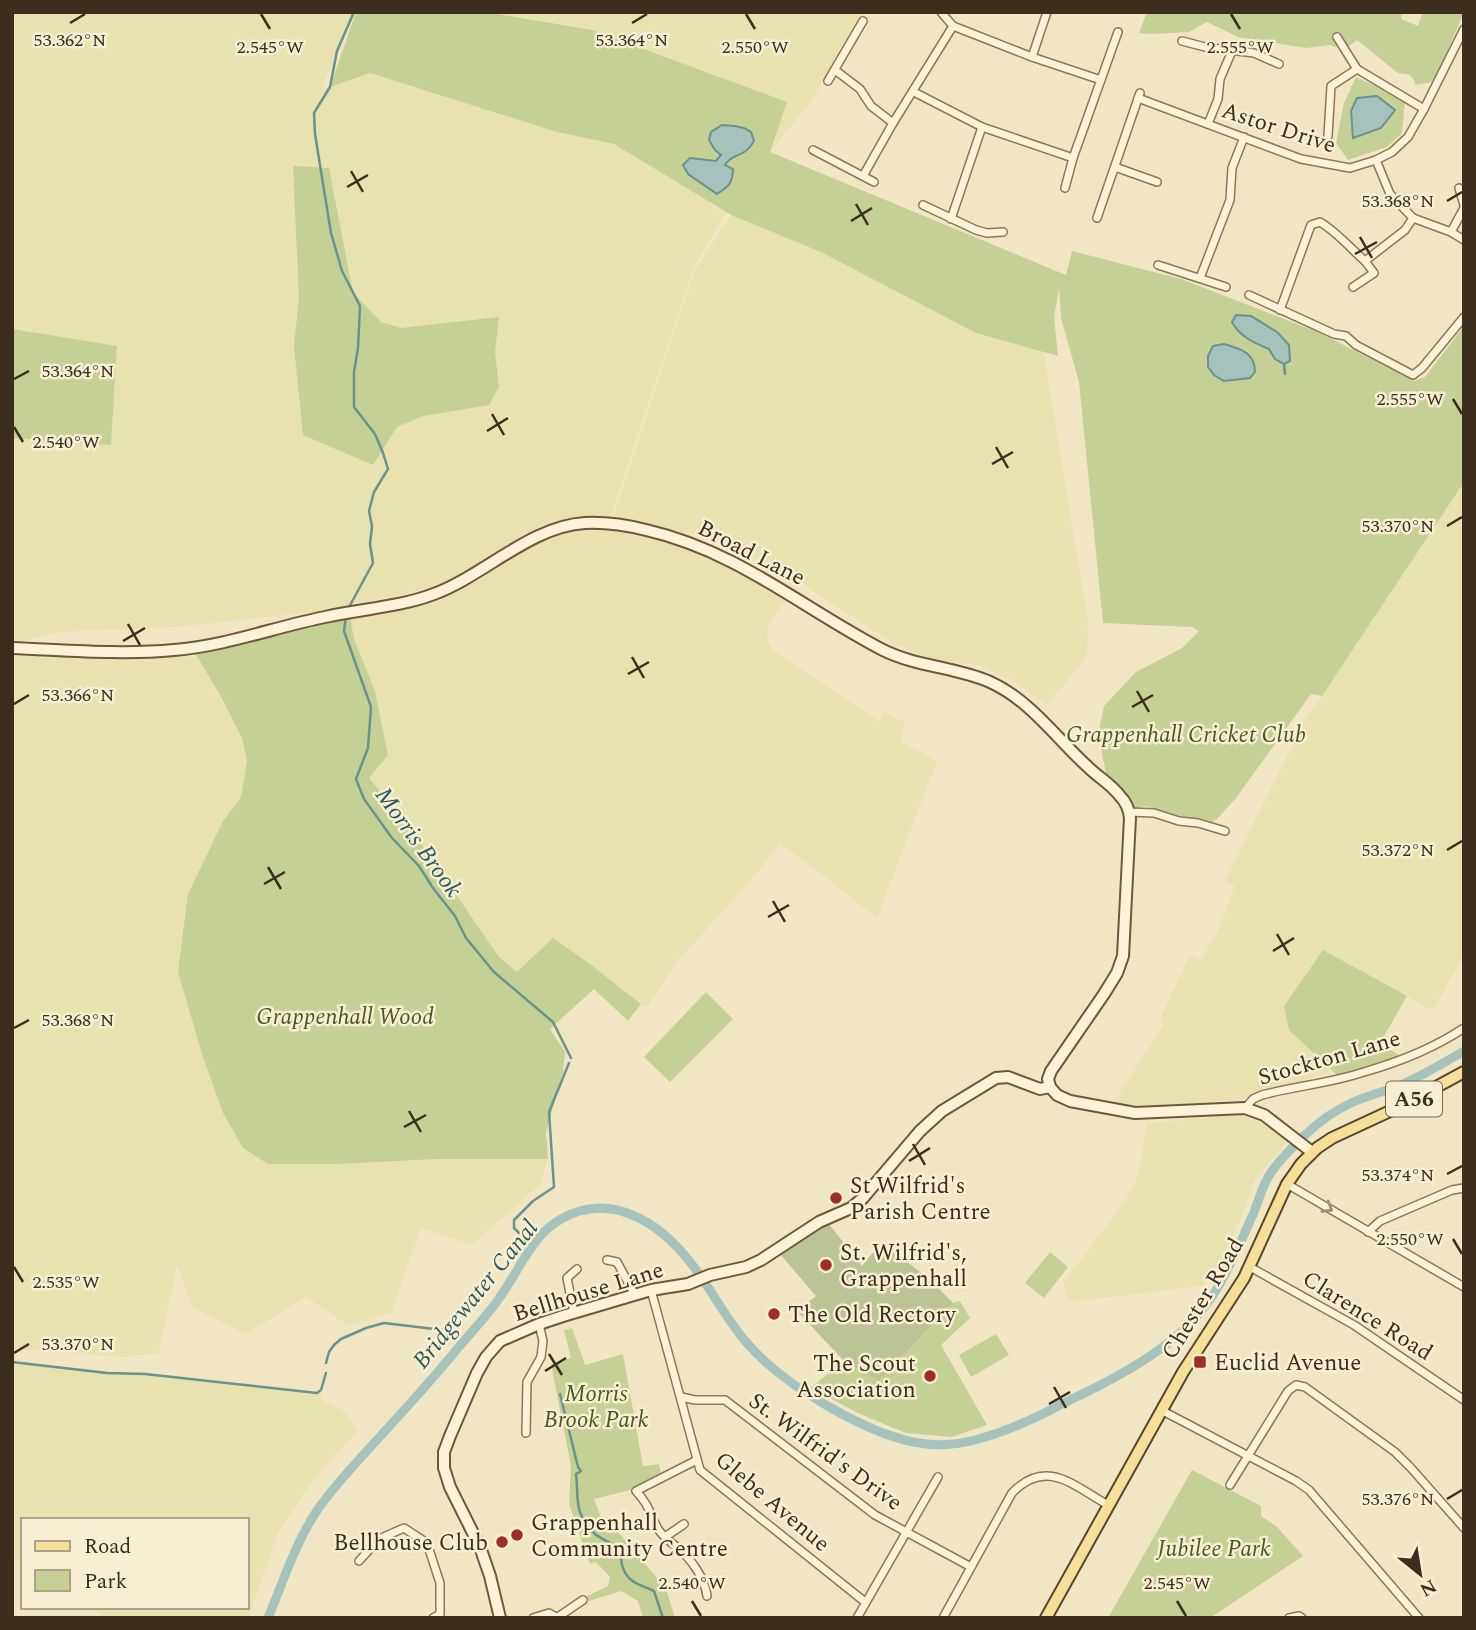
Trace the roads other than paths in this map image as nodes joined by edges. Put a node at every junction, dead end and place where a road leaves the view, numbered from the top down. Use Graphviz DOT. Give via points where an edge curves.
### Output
graph roads {
  1 [pos="941,12"];
  2 [pos="1047,12"];
  3 [pos="863,21"];
  4 [pos="953,26"];
  5 [pos="1464,29"];
  6 [pos="1118,32"];
  7 [pos="1337,37"];
  8 [pos="1182,41"];
  9 [pos="1232,51"];
  10 [pos="1032,57"];
  11 [pos="1279,64"];
  12 [pos="1357,69"];
  13 [pos="835,71"];
  14 [pos="1101,80"];
  15 [pos="828,81"];
  16 [pos="914,92"];
  17 [pos="1424,109"];
  18 [pos="893,123"];
  19 [pos="1208,124"];
  20 [pos="982,127"];
  21 [pos="1328,136"];
  22 [pos="1244,137"];
  23 [pos="813,150"];
  24 [pos="1073,158"];
  25 [pos="1376,160"];
  26 [pos="1115,167"];
  27 [pos="863,176"];
  28 [pos="873,182"];
  29 [pos="1157,182"];
  30 [pos="1065,188"];
  31 [pos="1459,188"];
  32 [pos="923,205"];
  33 [pos="1464,206"];
  34 [pos="1097,218"];
  35 [pos="1413,218"];
  36 [pos="951,219"];
  37 [pos="1003,232"];
  38 [pos="1451,232"];
  39 [pos="1464,240"];
  40 [pos="1365,261"];
  41 [pos="1158,265"];
  42 [pos="1200,278"];
  43 [pos="1226,287"];
  44 [pos="1353,287"];
  45 [pos="1249,295"];
  46 [pos="1280,310"];
  47 [pos="1464,317"];
  48 [pos="12,648"];
  49 [pos="1129,812"];
  50 [pos="1225,831"];
  51 [pos="1464,1028"];
  52 [pos="1464,1072"];
  53 [pos="1050,1087"];
  54 [pos="1245,1108"];
  55 [pos="1308,1149"];
  56 [pos="1287,1184"];
  57 [pos="1464,1188"];
  58 [pos="1368,1232"];
  59 [pos="607,1260"];
  60 [pos="1250,1267"];
  61 [pos="577,1269"];
  62 [pos="1464,1287"];
  63 [pos="651,1290"];
  64 [pos="635,1295"];
  65 [pos="575,1313"];
  66 [pos="539,1324"];
  67 [pos="681,1397"];
  68 [pos="1464,1400"];
  69 [pos="1161,1410"];
  70 [pos="526,1433"];
  71 [pos="1247,1455"];
  72 [pos="696,1461"];
  73 [pos="938,1477"];
  74 [pos="1230,1485"];
  75 [pos="1108,1505"];
  76 [pos="684,1524"];
  77 [pos="1464,1528"];
  78 [pos="906,1532"];
  79 [pos="666,1537"];
  80 [pos="359,1562"];
  81 [pos="971,1567"];
  82 [pos="707,1596"];
  83 [pos="583,1600"];
  84 [pos="865,1602"];
  85 [pos="439,1616"];
  86 [pos="558,1617"];
  87 [pos="500,1618"];
  88 [pos="533,1618"];
  89 [pos="857,1618"];
  90 [pos="943,1618"];
  91 [pos="1046,1618"];
  92 [pos="1289,1618"];
  93 [pos="1302,1618"];
  94 [pos="1419,1618"];
  1 -- 4 [label="street"];
  2 -- 10 [label="street"];
  3 -- 13 [label="street"];
  4 -- 10 [label="street"];
  4 -- 16 [label="street"];
  5 -- 17 [label="street, Astor Drive"];
  6 -- 14 [label="street"];
  7 -- 12 [label="street"];
  8 -- 9 [label="street"];
  9 -- 11 [label="street" via="1254,53"];
  9 -- 19 [label="street"];
  10 -- 14 [label="street"];
  12 -- 17 [label="street"];
  12 -- 21 [label="street" via="1331,86"];
  13 -- 15 [label="street"];
  13 -- 18 [label="street"];
  14 -- 24 [label="street"];
  16 -- 18 [label="street"];
  16 -- 20 [label="street"];
  17 -- 25 [label="street, Astor Drive" via="1408,137"];
  18 -- 27 [label="street"];
  19 -- 22 [label="street, Astor Drive"];
  19 -- 26 [label="street, Astor Drive" via="1139,95"];
  20 -- 24 [label="street"];
  20 -- 36 [label="street"];
  22 -- 25 [label="street, Astor Drive" via="1330,165 1350,168"];
  22 -- 42 [label="street" via="1232,168 1230,200"];
  23 -- 27 [label="street"];
  24 -- 30 [label="street"];
  25 -- 35 [label="street" via="1390,194"];
  26 -- 29 [label="street"];
  26 -- 34 [label="street, Astor Drive"];
  27 -- 28 [label="street"];
  31 -- 33 [label="street"];
  32 -- 36 [label="street"];
  33 -- 38 [label="street"];
  35 -- 38 [label="street"];
  35 -- 40 [label="street" via="1405,230"];
  36 -- 37 [label="street" via="987,233"];
  38 -- 39 [label="street"];
  40 -- 44 [label="street" via="1374,273"];
  40 -- 46 [label="street" via="1333,229 1320,222 1311,225"];
  41 -- 42 [label="street"];
  42 -- 43 [label="street"];
  45 -- 46 [label="street"];
  46 -- 47 [label="street" via="1346,335 1413,375"];
  48 -- 49 [label="street, Broad Lane" via="135,652 207,645 434,594 566,526 611,524 698,545 884,650 911,662 981,678 1009,692 1116,791"];
  49 -- 50 [label="street" via="1154,813"];
  49 -- 53 [label="street" via="1122,963 1051,1071"];
  51 -- 54 [label="street, Stockton Lane" via="1443,1042 1363,1073 1262,1096"];
  52 -- 55 [label="main road, Chester Road / A56"];
  53 -- 54 [label="street, Bellhouse Lane" via="1070,1101 1126,1112"];
  53 -- 63 [label="street, Bellhouse Lane" via="1040,1089 1008,1077 996,1078 942,1111 851,1208 819,1222 754,1264"];
  54 -- 55 [label="street" via="1264,1115"];
  55 -- 56 [label="main road, Chester Road / A56"];
  56 -- 58 [label="street, one-way"];
  56 -- 60 [label="main road, Chester Road / A56"];
  57 -- 58 [label="street" via="1380,1221"];
  58 -- 62 [label="street"];
  59 -- 64 [label="street" via="617,1262"];
  60 -- 68 [label="street, Clarence Road" via="1354,1325"];
  60 -- 69 [label="main road, Chester Road / A56"];
  61 -- 65 [label="street" via="567,1278"];
  63 -- 64 [label="street, Bellhouse Lane"];
  63 -- 67 [label="street, Glebe Avenue"];
  64 -- 65 [label="street, Bellhouse Lane"];
  65 -- 66 [label="street, Bellhouse Lane"];
  66 -- 70 [label="street" via="543,1341 541,1357 527,1382"];
  66 -- 87 [label="street, Bellhouse Lane" via="500,1341 486,1357 444,1452 450,1487 481,1547"];
  67 -- 72 [label="street, Glebe Avenue"];
  67 -- 78 [label="street, St. Wilfrid's Drive" via="725,1400 875,1515"];
  69 -- 71 [label="street"];
  69 -- 75 [label="main road, Chester Road / A56"];
  71 -- 74 [label="street"];
  71 -- 77 [label="street" via="1288,1391 1296,1385 1305,1387 1395,1452"];
  71 -- 94 [label="street" via="1309,1490"];
  72 -- 79 [label="street" via="636,1491"];
  72 -- 84 [label="street, Glebe Avenue" via="700,1470"];
  73 -- 78 [label="street"];
  75 -- 81 [label="street" via="1057,1476 1033,1477 1012,1493"];
  75 -- 91 [label="main road, Chester Road / A56"];
  76 -- 79 [label="street"];
  78 -- 81 [label="street, St. Wilfrid's Drive"];
  78 -- 84 [label="street"];
  79 -- 82 [label="street" via="688,1557"];
  80 -- 85 [label="street" via="379,1539 404,1528 427,1543 440,1583"];
  81 -- 90 [label="street"];
  83 -- 86 [label="street"];
  84 -- 89 [label="street"];
  86 -- 88 [label="street" via="549,1613"];
  92 -- 93 [label="street"];
}
